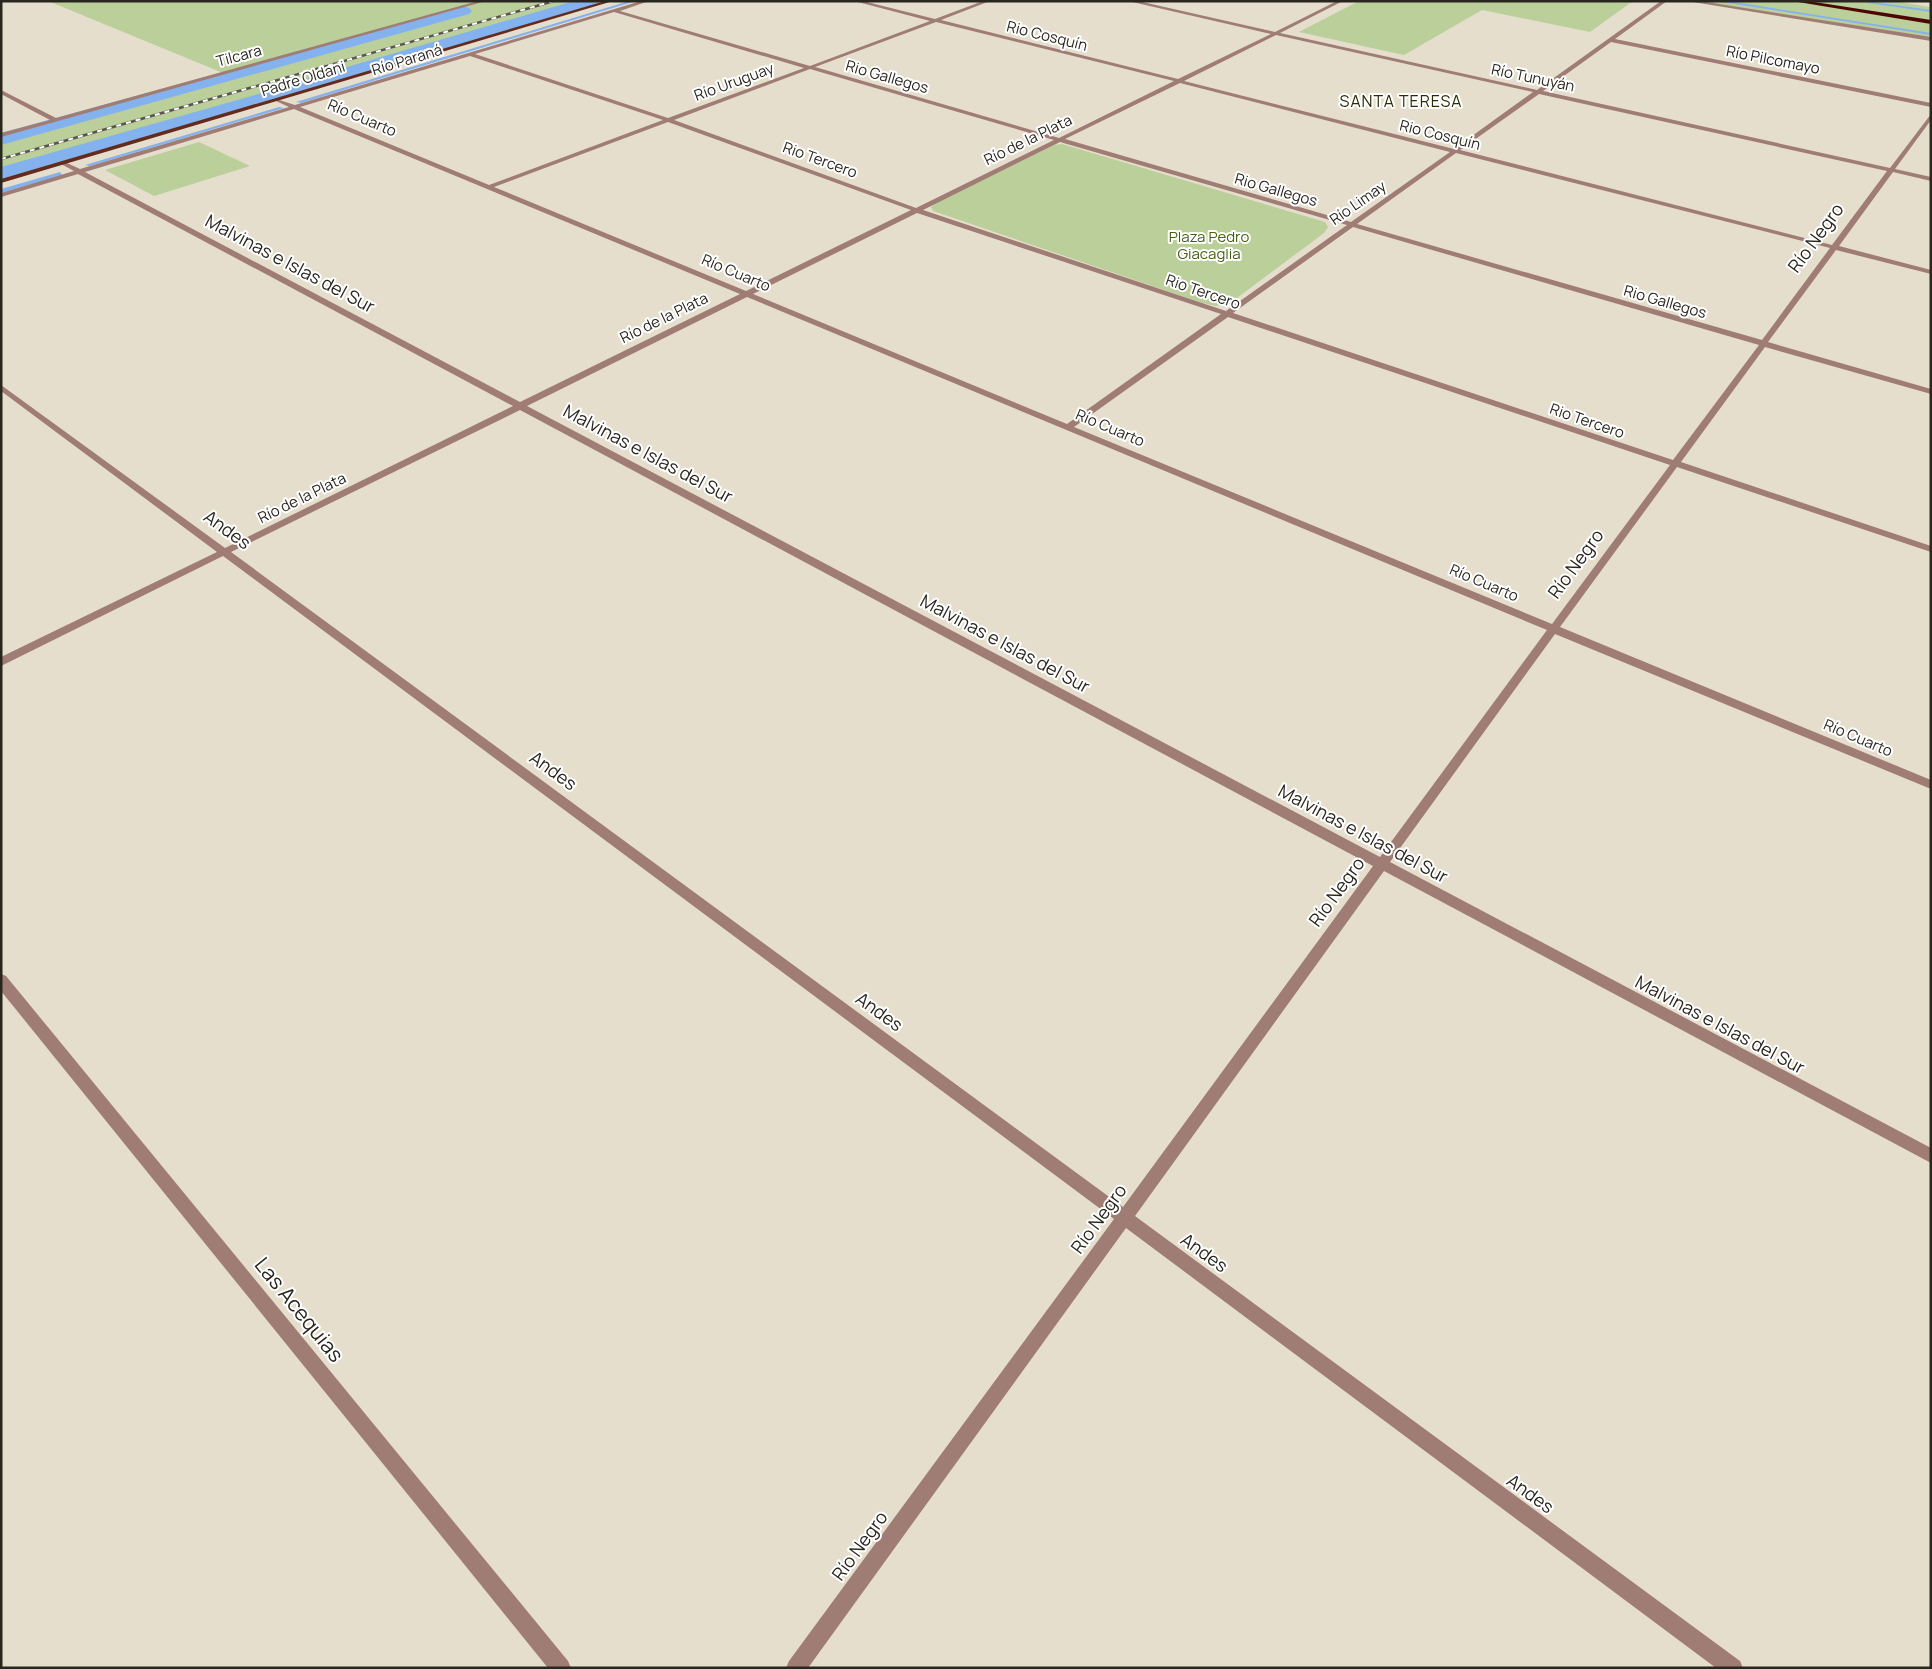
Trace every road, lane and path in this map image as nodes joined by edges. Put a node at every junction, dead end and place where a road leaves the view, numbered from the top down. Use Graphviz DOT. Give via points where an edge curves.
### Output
graph roads {
  1 [pos="484,1"];
  2 [pos="611,1"];
  3 [pos="647,1"];
  4 [pos="856,1"];
  5 [pos="988,1"];
  6 [pos="1130,1"];
  7 [pos="1341,1"];
  8 [pos="1665,1"];
  9 [pos="1689,1"];
  10 [pos="1795,1"];
  11 [pos="615,11"];
  12 [pos="935,21"];
  13 [pos="1931,22"];
  14 [pos="1276,34"];
  15 [pos="1931,39"];
  16 [pos="1610,40"];
  17 [pos="469,54"];
  18 [pos="810,67"];
  19 [pos="1178,81"];
  20 [pos="1,92"];
  21 [pos="1538,92"];
  22 [pos="278,100"];
  23 [pos="1931,105"];
  24 [pos="295,106"];
  25 [pos="1931,116"];
  26 [pos="56,120"];
  27 [pos="668,120"];
  28 [pos="1,135"];
  29 [pos="1059,140"];
  30 [pos="1453,152"];
  31 [pos="64,163"];
  32 [pos="1891,170"];
  33 [pos="80,171"];
  34 [pos="1931,178"];
  35 [pos="1,181"];
  36 [pos="489,187"];
  37 [pos="1,195"];
  38 [pos="916,210"];
  39 [pos="1352,224"];
  40 [pos="1834,248"];
  41 [pos="1931,272"];
  42 [pos="746,293"];
  43 [pos="1226,314"];
  44 [pos="1764,343"];
  45 [pos="1,387"];
  46 [pos="1931,392"];
  47 [pos="520,405"];
  48 [pos="1068,427"];
  49 [pos="1675,465"];
  50 [pos="1931,549"];
  51 [pos="225,552"];
  52 [pos="1554,628"];
  53 [pos="1,662"];
  54 [pos="1931,785"];
  55 [pos="1382,864"];
  56 [pos="1,980"];
  57 [pos="1931,1156"];
  58 [pos="1124,1217"];
  59 [pos="561,1668"];
  60 [pos="796,1668"];
  61 [pos="1734,1668"];
  1 -- 26 [label="street, Tilcara"];
  2 -- 22 [label="main road, Padre Oldani"];
  3 -- 11 [label="street, Río Paraná"];
  4 -- 12 [label="street, Rio Cosquín"];
  5 -- 12 [label="street, Río Uruguay"];
  6 -- 14 [label="street, Río Tunuyán"];
  7 -- 14 [label="street, Río de la Plata"];
  8 -- 16 [label="street, Río Limay"];
  9 -- 15 [label="street"];
  10 -- 13 [label="highway"];
  11 -- 17 [label="street, Río Paraná"];
  11 -- 18 [label="street, Rio Gallegos"];
  12 -- 18 [label="street, Río Uruguay"];
  12 -- 19 [label="street, Rio Cosquín"];
  14 -- 19 [label="street, Río de la Plata"];
  14 -- 21 [label="street, Río Tunuyán"];
  16 -- 21 [label="street, Río Limay"];
  16 -- 23 [label="street, Río Pilcomayo"];
  17 -- 24 [label="street, Río Paraná"];
  17 -- 27 [label="street, Rio Tercero"];
  18 -- 27 [label="street, Río Uruguay"];
  18 -- 29 [label="street, Rio Gallegos"];
  19 -- 29 [label="street, Río de la Plata"];
  19 -- 30 [label="street, Rio Cosquín"];
  20 -- 26 [label="street"];
  21 -- 30 [label="street, Río Limay"];
  21 -- 32 [label="street, Río Tunuyán"];
  22 -- 24 [label="street, Río Cuarto"];
  22 -- 31 [label="main road, Padre Oldani"];
  24 -- 33 [label="street, Río Paraná"];
  24 -- 36 [label="street, Río Cuarto"];
  25 -- 32 [label="street, Río Negro"];
  26 -- 28 [label="street, Tilcara"];
  27 -- 36 [label="street, Río Uruguay"];
  27 -- 38 [label="street, Rio Tercero"];
  29 -- 38 [label="street, Río de la Plata"];
  29 -- 39 [label="street, Rio Gallegos"];
  30 -- 39 [label="street, Río Limay"];
  30 -- 40 [label="street, Rio Cosquín"];
  31 -- 33 [label="street, Malvinas e Islas del Sur"];
  31 -- 35 [label="main road, Padre Oldani"];
  32 -- 34 [label="street, Río Tunuyán"];
  32 -- 40 [label="street, Río Negro"];
  33 -- 37 [label="street, Río Paraná"];
  33 -- 47 [label="street, Malvinas e Islas del Sur"];
  36 -- 42 [label="street, Río Cuarto"];
  38 -- 42 [label="street, Río de la Plata"];
  38 -- 43 [label="street, Rio Tercero"];
  39 -- 43 [label="street, Río Limay"];
  39 -- 44 [label="street, Rio Gallegos"];
  40 -- 41 [label="street, Rio Cosquín"];
  40 -- 44 [label="street, Río Negro"];
  42 -- 47 [label="street, Río de la Plata"];
  42 -- 48 [label="street, Río Cuarto"];
  43 -- 48 [label="street, Río Limay"];
  43 -- 49 [label="street, Rio Tercero"];
  44 -- 46 [label="street, Rio Gallegos"];
  44 -- 49 [label="street, Río Negro"];
  45 -- 51 [label="street, Andes"];
  47 -- 51 [label="street, Río de la Plata"];
  47 -- 55 [label="street, Malvinas e Islas del Sur"];
  48 -- 52 [label="street, Río Cuarto"];
  49 -- 50 [label="street, Rio Tercero"];
  49 -- 52 [label="street, Río Negro"];
  51 -- 53 [label="street, Río de la Plata"];
  51 -- 58 [label="street, Andes"];
  52 -- 54 [label="street, Río Cuarto"];
  52 -- 55 [label="street, Río Negro"];
  55 -- 57 [label="street, Malvinas e Islas del Sur"];
  55 -- 58 [label="street, Río Negro"];
  56 -- 59 [label="street, Las Acequias"];
  58 -- 60 [label="street, Río Negro"];
  58 -- 61 [label="street, Andes"];
}
